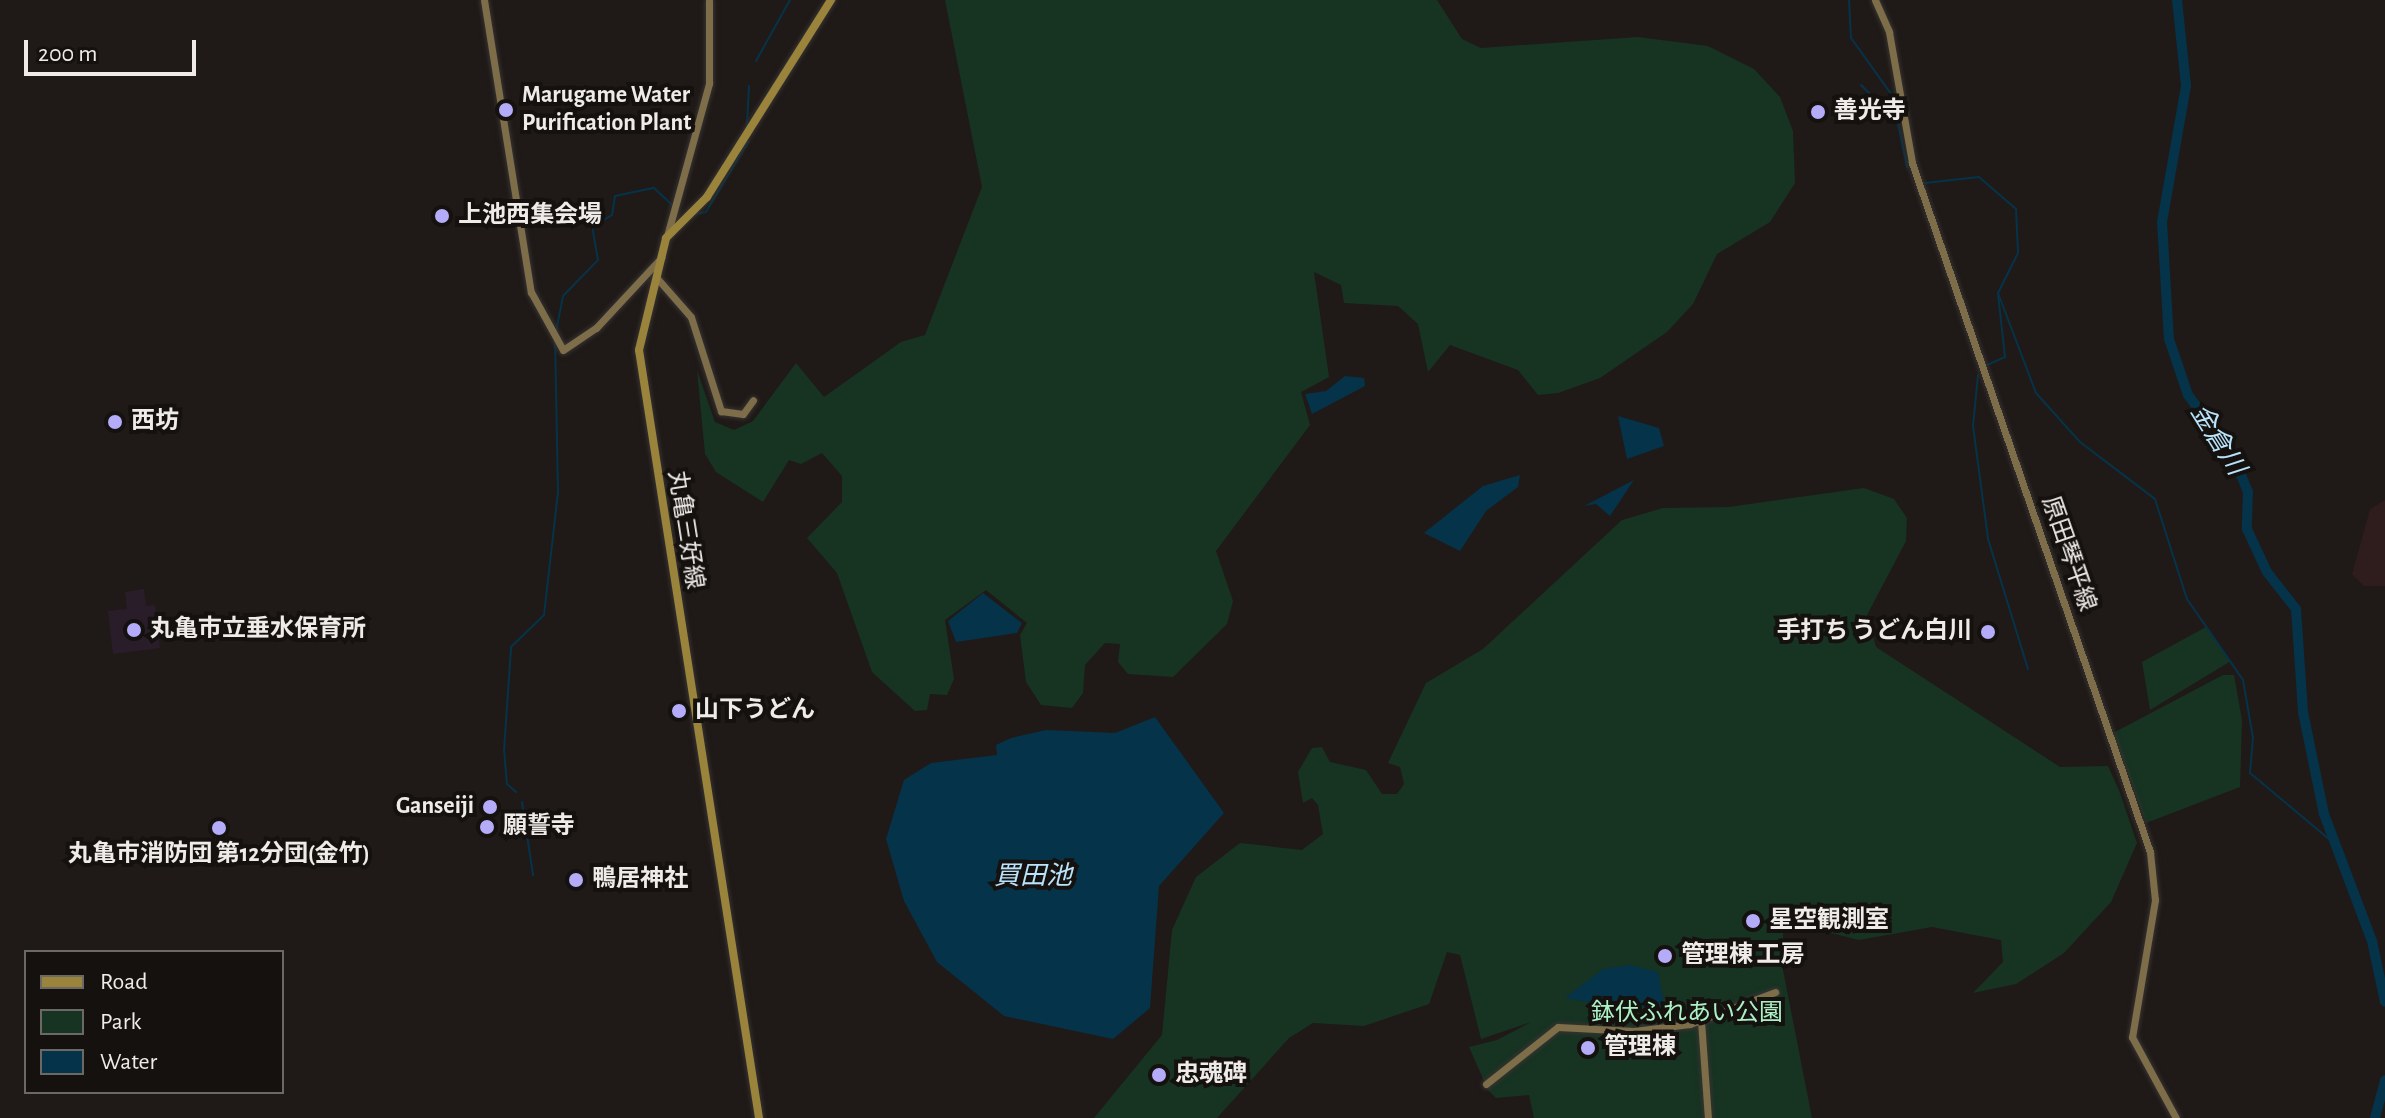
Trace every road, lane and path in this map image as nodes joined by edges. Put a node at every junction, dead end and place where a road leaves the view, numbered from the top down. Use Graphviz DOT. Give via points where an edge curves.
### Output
graph roads {
  1 [pos="484,0"];
  2 [pos="709,0"];
  3 [pos="831,0"];
  4 [pos="1875,0"];
  5 [pos="666,238"];
  6 [pos="661,258"];
  7 [pos="656,277"];
  8 [pos="753,400"];
  9 [pos="1775,992"];
  10 [pos="1701,1021"];
  11 [pos="1486,1084"];
  12 [pos="759,1118"];
  13 [pos="1708,1118"];
  14 [pos="2176,1118"];
  1 -- 6 [label="main road" via="531,292 563,350 610,315"];
  2 -- 5 [label="main road" via="709,83"];
  3 -- 5 [label="main road" via="707,197"];
  4 -- 14 [label="main road, 原田琴平線" via="1889,32 1912,163 2150,852 2155,900 2132,1037"];
  5 -- 6 [label="main road, 丸亀三好線"];
  6 -- 7 [label="main road, 丸亀三好線"];
  7 -- 8 [label="main road" via="691,317 721,411 743,414"];
  7 -- 12 [label="main road, 丸亀三好線" via="640,371"];
  9 -- 10 [label="main road"];
  10 -- 11 [label="main road" via="1634,1031 1558,1027"];
  10 -- 13 [label="main road"];
}
